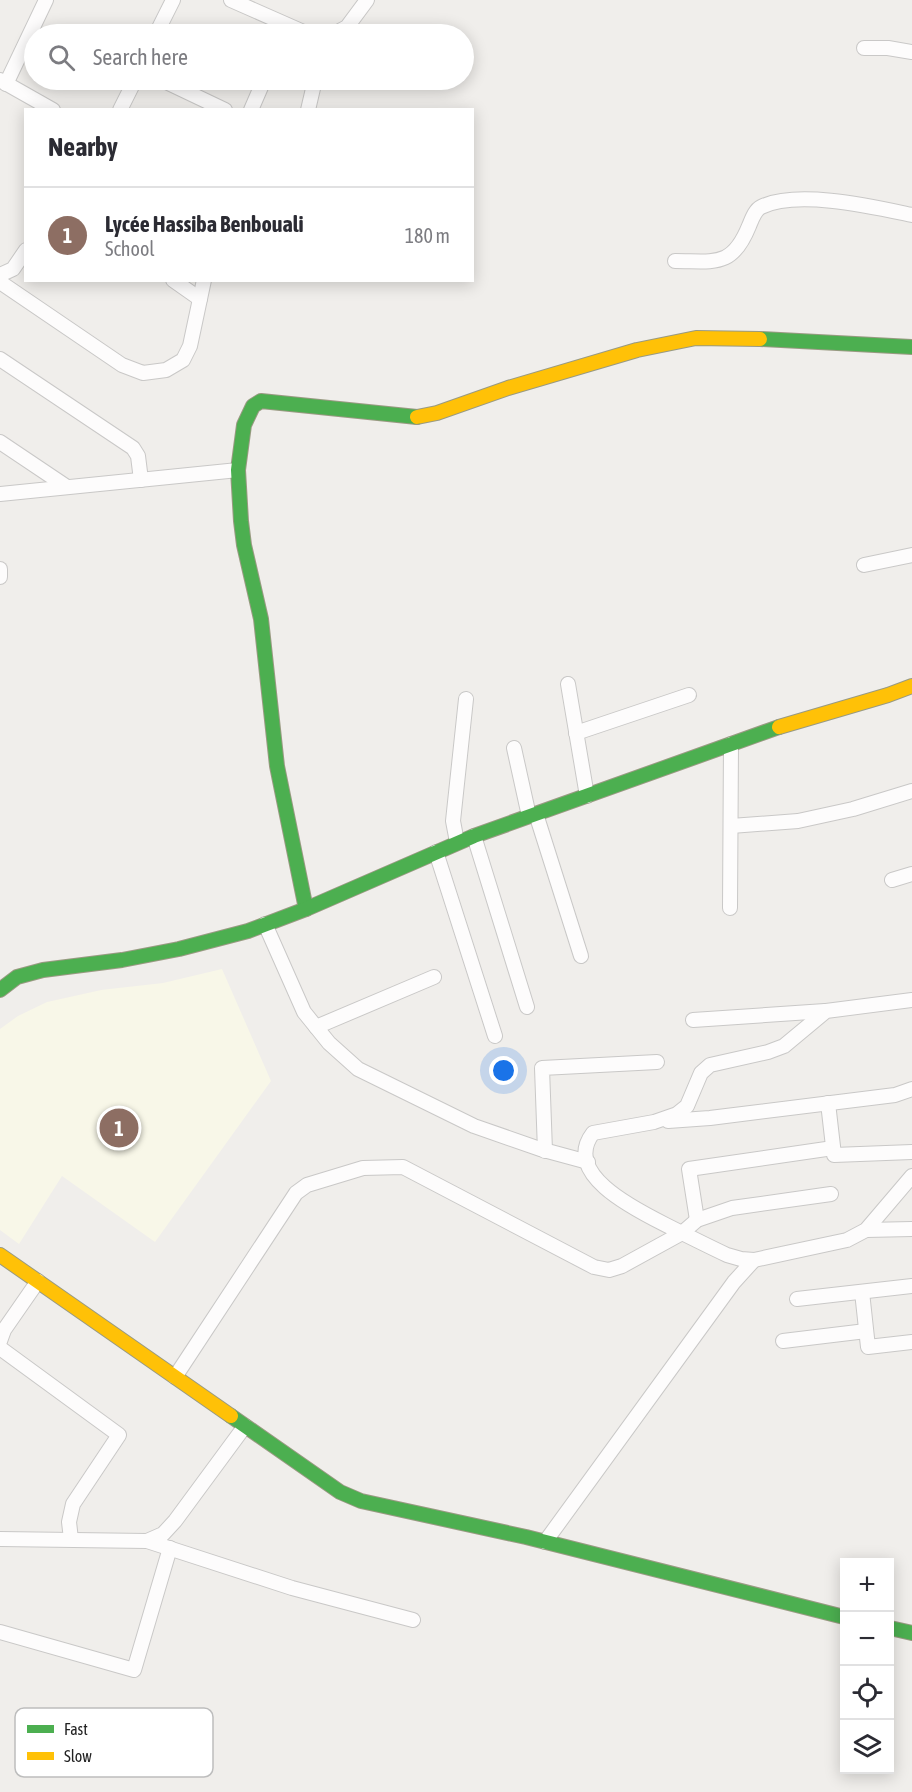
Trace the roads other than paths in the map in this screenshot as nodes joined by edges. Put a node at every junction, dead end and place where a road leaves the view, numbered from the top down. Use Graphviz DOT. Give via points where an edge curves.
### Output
graph roads {
  1 [pos="46,0"];
  2 [pos="173,0"];
  3 [pos="231,0"];
  4 [pos="367,0"];
  5 [pos="33,24"];
  6 [pos="161,24"];
  7 [pos="275,24"];
  8 [pos="348,24"];
  9 [pos="24,42"];
  10 [pos="864,48"];
  11 [pos="912,52"];
  12 [pos="3,82"];
  13 [pos="130,90"];
  14 [pos="183,90"];
  15 [pos="260,90"];
  16 [pos="313,90"];
  17 [pos="49,108"];
  18 [pos="121,108"];
  19 [pos="221,108"];
  20 [pos="252,108"];
  21 [pos="308,108"];
  22 [pos="912,215"];
  23 [pos="24,253"];
  24 [pos="675,261"];
  25 [pos="0,275"];
  26 [pos="0,282"];
  27 [pos="176,282"];
  28 [pos="204,282"];
  29 [pos="200,299"];
  30 [pos="912,346"];
  31 [pos="0,359"];
  32 [pos="0,442"];
  33 [pos="238,470"];
  34 [pos="141,480"];
  35 [pos="67,487"];
  36 [pos="0,494"];
  37 [pos="912,555"];
  38 [pos="864,565"];
  39 [pos="0,569"];
  40 [pos="0,577"];
  41 [pos="568,684"];
  42 [pos="912,686"];
  43 [pos="689,695"];
  44 [pos="466,699"];
  45 [pos="576,733"];
  46 [pos="731,744"];
  47 [pos="514,748"];
  48 [pos="912,791"];
  49 [pos="587,796"];
  50 [pos="532,815"];
  51 [pos="731,826"];
  52 [pos="474,836"];
  53 [pos="457,842"];
  54 [pos="436,852"];
  55 [pos="912,874"];
  56 [pos="892,880"];
  57 [pos="730,908"];
  58 [pos="306,909"];
  59 [pos="265,924"];
  60 [pos="581,956"];
  61 [pos="434,976"];
  62 [pos="0,990"];
  63 [pos="912,1000"];
  64 [pos="527,1007"];
  65 [pos="826,1011"];
  66 [pos="693,1020"];
  67 [pos="316,1027"];
  68 [pos="495,1036"];
  69 [pos="657,1062"];
  70 [pos="912,1089"];
  71 [pos="828,1103"];
  72 [pos="654,1122"];
  73 [pos="833,1148"];
  74 [pos="544,1150"];
  75 [pos="912,1152"];
  76 [pos="588,1162"];
  77 [pos="912,1176"];
  78 [pos="831,1194"];
  79 [pos="697,1220"];
  80 [pos="912,1229"];
  81 [pos="866,1230"];
  82 [pos="682,1233"];
  83 [pos="0,1255"];
  84 [pos="754,1260"];
  85 [pos="38,1281"];
  86 [pos="912,1286"];
  87 [pos="862,1292"];
  88 [pos="797,1299"];
  89 [pos="866,1331"];
  90 [pos="0,1341"];
  91 [pos="783,1341"];
  92 [pos="912,1342"];
  93 [pos="0,1348"];
  94 [pos="175,1377"];
  95 [pos="245,1426"];
  96 [pos="0,1539"];
  97 [pos="70,1539"];
  98 [pos="147,1541"];
  99 [pos="545,1542"];
  100 [pos="170,1548"];
  101 [pos="840,1616"];
  102 [pos="413,1620"];
  103 [pos="894,1629"];
  104 [pos="0,1632"];
  105 [pos="912,1633"];
  1 -- 5 [label="street"];
  2 -- 6 [label="street"];
  3 -- 7 [label="street"];
  4 -- 8 [label="street"];
  9 -- 12 [label="street"];
  10 -- 11 [label="street"];
  12 -- 17 [label="street"];
  13 -- 18 [label="street"];
  14 -- 19 [label="street"];
  15 -- 20 [label="street"];
  16 -- 21 [label="street"];
  22 -- 24 [label="street" via="840,202 776,202 759,208 734,253 716,261"];
  23 -- 25 [label="street" via="13,269"];
  26 -- 29 [label="street" via="122,365 143,373 166,370 183,360"];
  27 -- 29 [label="street"];
  28 -- 29 [label="street"];
  30 -- 33 [label="street" via="696,338 637,350 414,417 261,401 253,406 244,425"];
  31 -- 34 [label="street" via="133,448"];
  32 -- 35 [label="street"];
  33 -- 34 [label="street"];
  33 -- 58 [label="street" via="244,545 261,619 277,766"];
  34 -- 35 [label="street"];
  35 -- 36 [label="street"];
  37 -- 38 [label="street"];
  39 -- 40 [label="street"];
  41 -- 45 [label="street"];
  42 -- 46 [label="street"];
  43 -- 45 [label="street"];
  44 -- 53 [label="street" via="453,821"];
  45 -- 49 [label="street"];
  46 -- 49 [label="street"];
  46 -- 51 [label="street"];
  47 -- 50 [label="street"];
  48 -- 51 [label="street" via="798,821"];
  49 -- 50 [label="street"];
  50 -- 52 [label="street"];
  50 -- 60 [label="street"];
  51 -- 57 [label="street"];
  52 -- 53 [label="street"];
  52 -- 64 [label="street"];
  53 -- 54 [label="street"];
  54 -- 58 [label="street"];
  54 -- 68 [label="street"];
  55 -- 56 [label="street"];
  58 -- 59 [label="street"];
  59 -- 62 [label="street" via="179,949 43,970 17,977"];
  59 -- 67 [label="street" via="304,1012"];
  61 -- 67 [label="street"];
  63 -- 65 [label="street"];
  65 -- 66 [label="street"];
  65 -- 72 [label="street" via="784,1046 710,1065 701,1073 687,1106"];
  67 -- 74 [label="street" via="358,1069 474,1126"];
  69 -- 74 [label="street" via="542,1068"];
  70 -- 71 [label="street" via="896,1095"];
  71 -- 72 [label="street"];
  71 -- 73 [label="street"];
  72 -- 76 [label="street" via="593,1133 586,1142"];
  73 -- 75 [label="street" via="834,1155"];
  73 -- 79 [label="street" via="689,1169"];
  74 -- 76 [label="street"];
  76 -- 82 [label="street" via="599,1181 624,1203"];
  77 -- 81 [label="street"];
  78 -- 79 [label="street" via="732,1208"];
  79 -- 82 [label="street"];
  80 -- 81 [label="street"];
  81 -- 84 [label="street" via="847,1240"];
  82 -- 84 [label="street" via="727,1255"];
  82 -- 94 [label="street" via="622,1266 609,1270 594,1267 403,1167 363,1168 307,1185 296,1193"];
  83 -- 85 [label="street"];
  84 -- 99 [label="street" via="734,1281"];
  85 -- 90 [label="street"];
  85 -- 94 [label="street"];
  86 -- 87 [label="street"];
  87 -- 88 [label="street"];
  87 -- 89 [label="street"];
  89 -- 91 [label="street"];
  89 -- 92 [label="street" via="867,1347"];
  93 -- 97 [label="street" via="119,1435 73,1504"];
  94 -- 95 [label="street"];
  95 -- 98 [label="street" via="175,1521 163,1534"];
  95 -- 99 [label="street" via="340,1492 361,1501"];
  96 -- 97 [label="street"];
  97 -- 98 [label="street"];
  98 -- 100 [label="street"];
  99 -- 101 [label="street"];
  100 -- 102 [label="street" via="292,1588"];
  100 -- 104 [label="street" via="134,1670"];
  103 -- 105 [label="street"];
}
